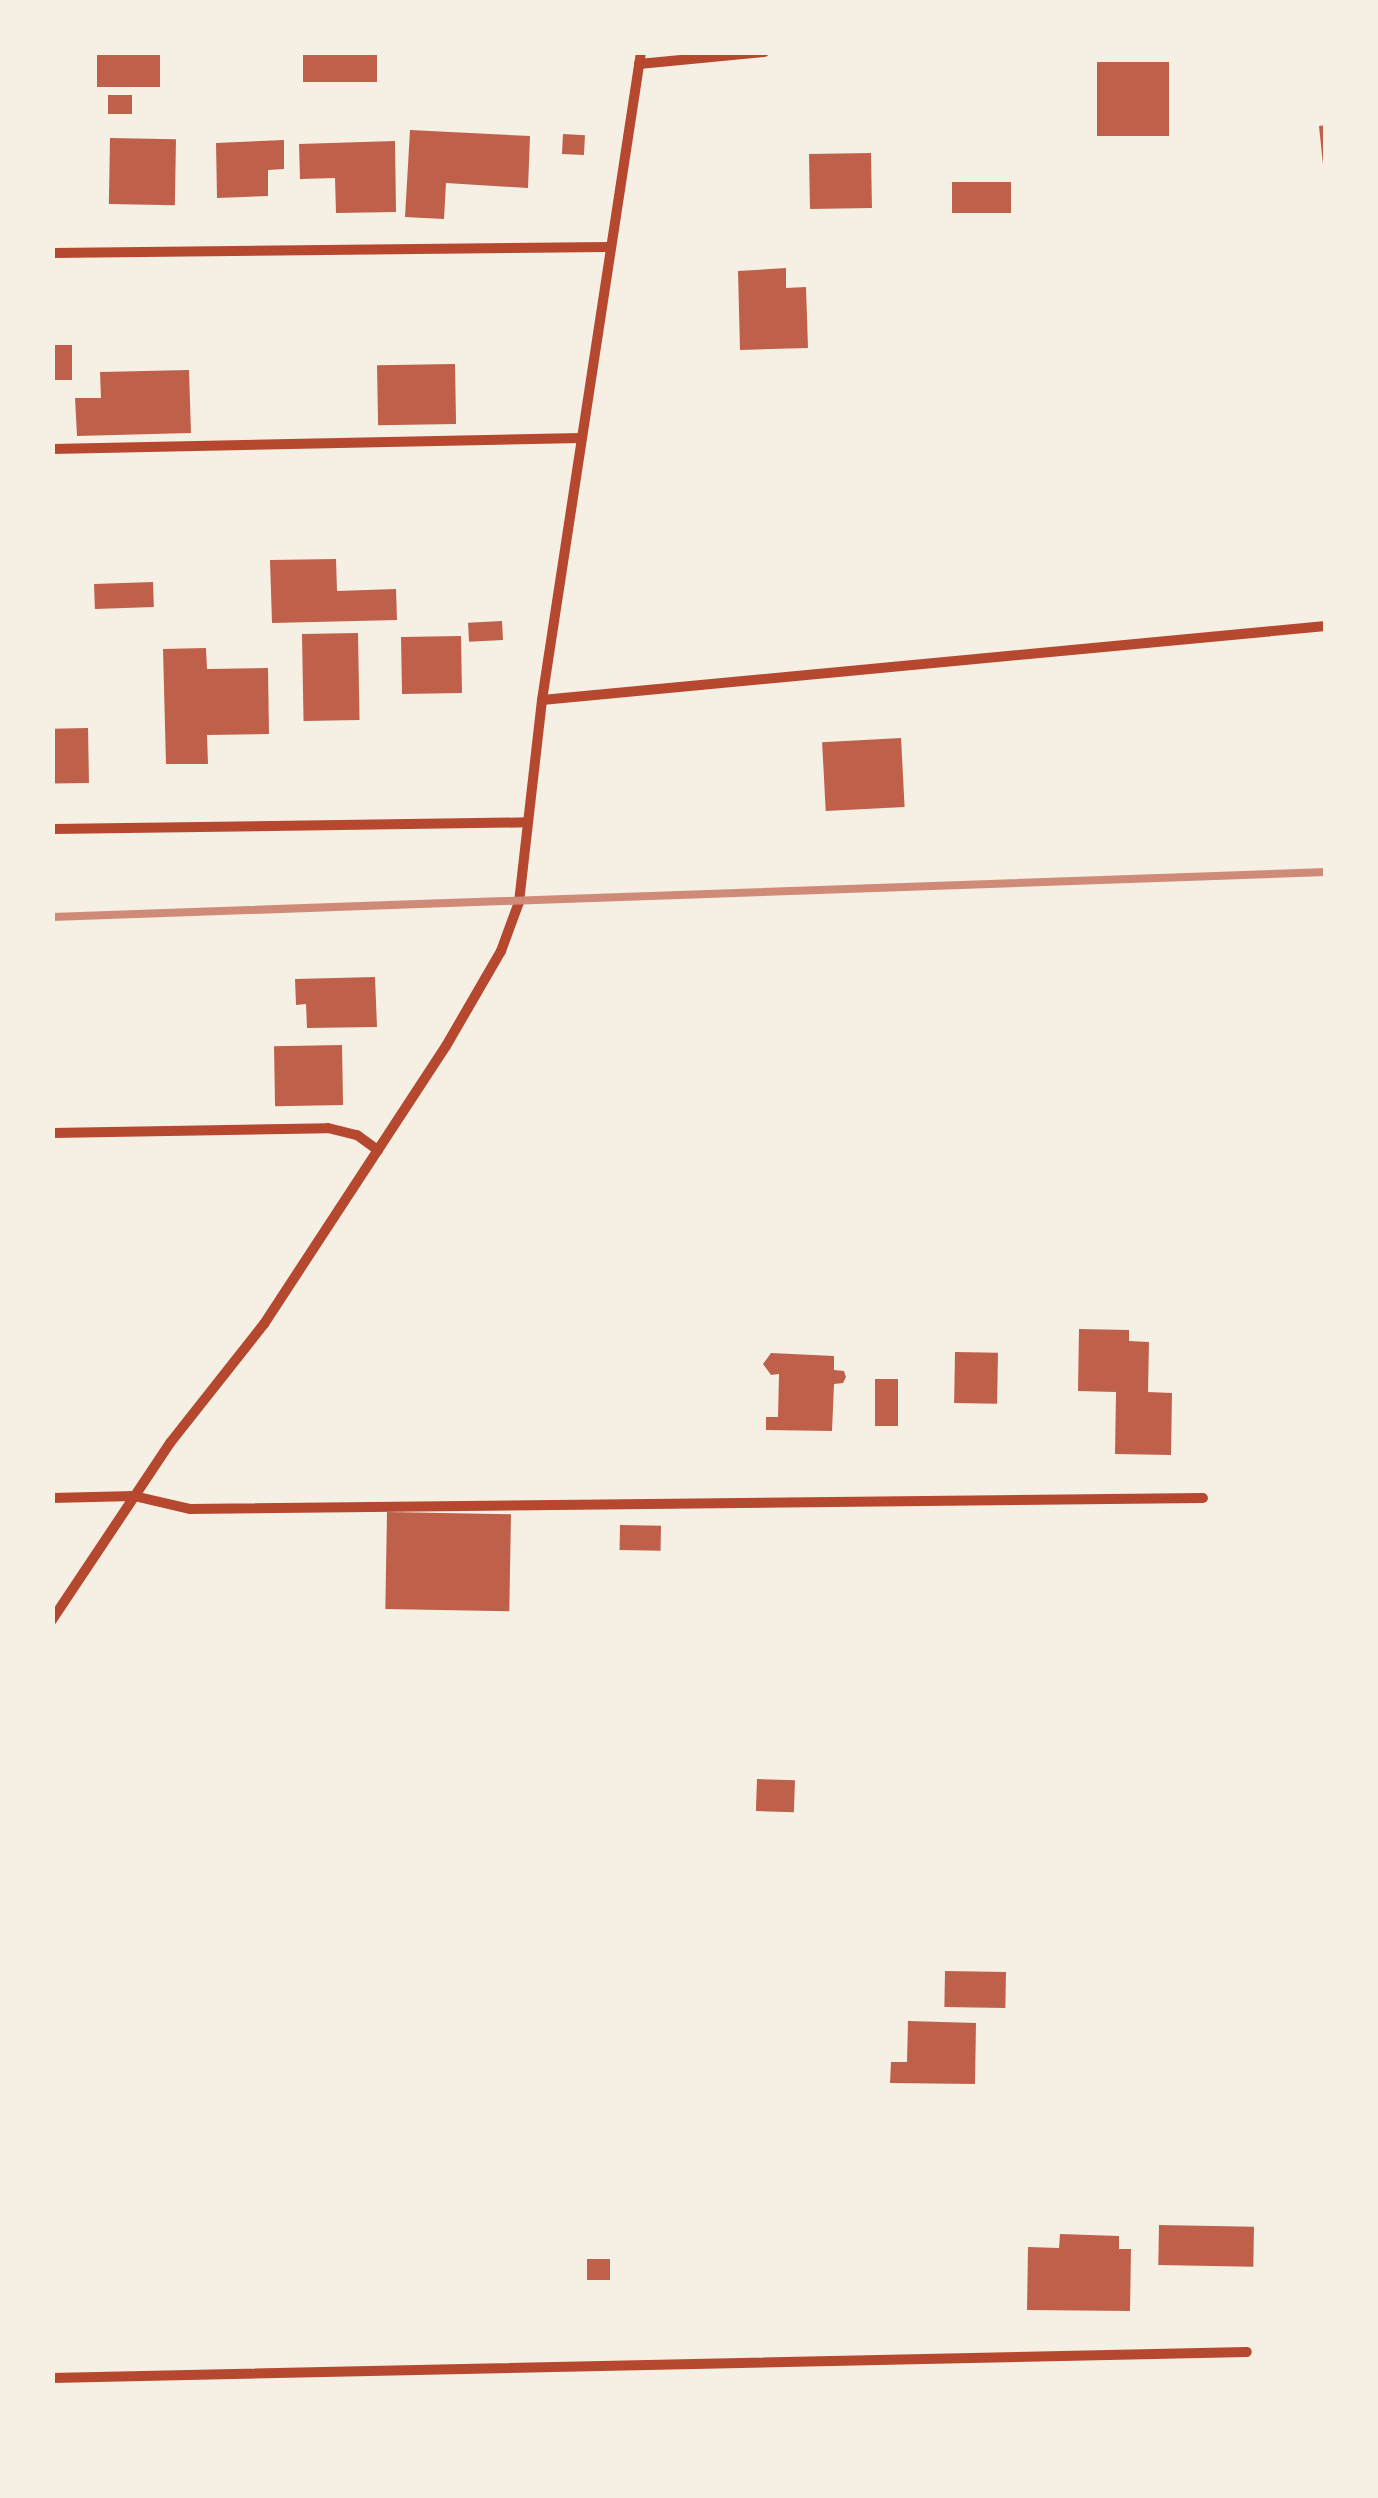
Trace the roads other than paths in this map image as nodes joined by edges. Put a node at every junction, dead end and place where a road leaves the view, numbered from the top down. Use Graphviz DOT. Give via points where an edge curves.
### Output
graph roads {
  1 [pos="764,52"];
  2 [pos="640,58"];
  3 [pos="609,247"];
  4 [pos="52,253"];
  5 [pos="581,438"];
  6 [pos="52,448"];
  7 [pos="1326,626"];
  8 [pos="542,700"];
  9 [pos="527,822"];
  10 [pos="52,829"];
  11 [pos="52,1133"];
  12 [pos="378,1150"];
  13 [pos="134,1496"];
  14 [pos="52,1498"];
  15 [pos="1203,1498"];
  16 [pos="52,1620"];
  17 [pos="1247,2352"];
  18 [pos="52,2378"];
  1 -- 2 [label="street"];
  2 -- 3 [label="street"];
  3 -- 4 [label="street"];
  3 -- 5 [label="street"];
  5 -- 6 [label="street"];
  5 -- 8 [label="street"];
  7 -- 8 [label="street"];
  8 -- 9 [label="street"];
  9 -- 10 [label="street"];
  9 -- 12 [label="street" via="519,902 501,951"];
  11 -- 12 [label="street" via="328,1128 357,1135"];
  12 -- 13 [label="street" via="264,1324"];
  13 -- 14 [label="street"];
  13 -- 15 [label="street" via="190,1509"];
  13 -- 16 [label="street"];
  17 -- 18 [label="street"];
}
